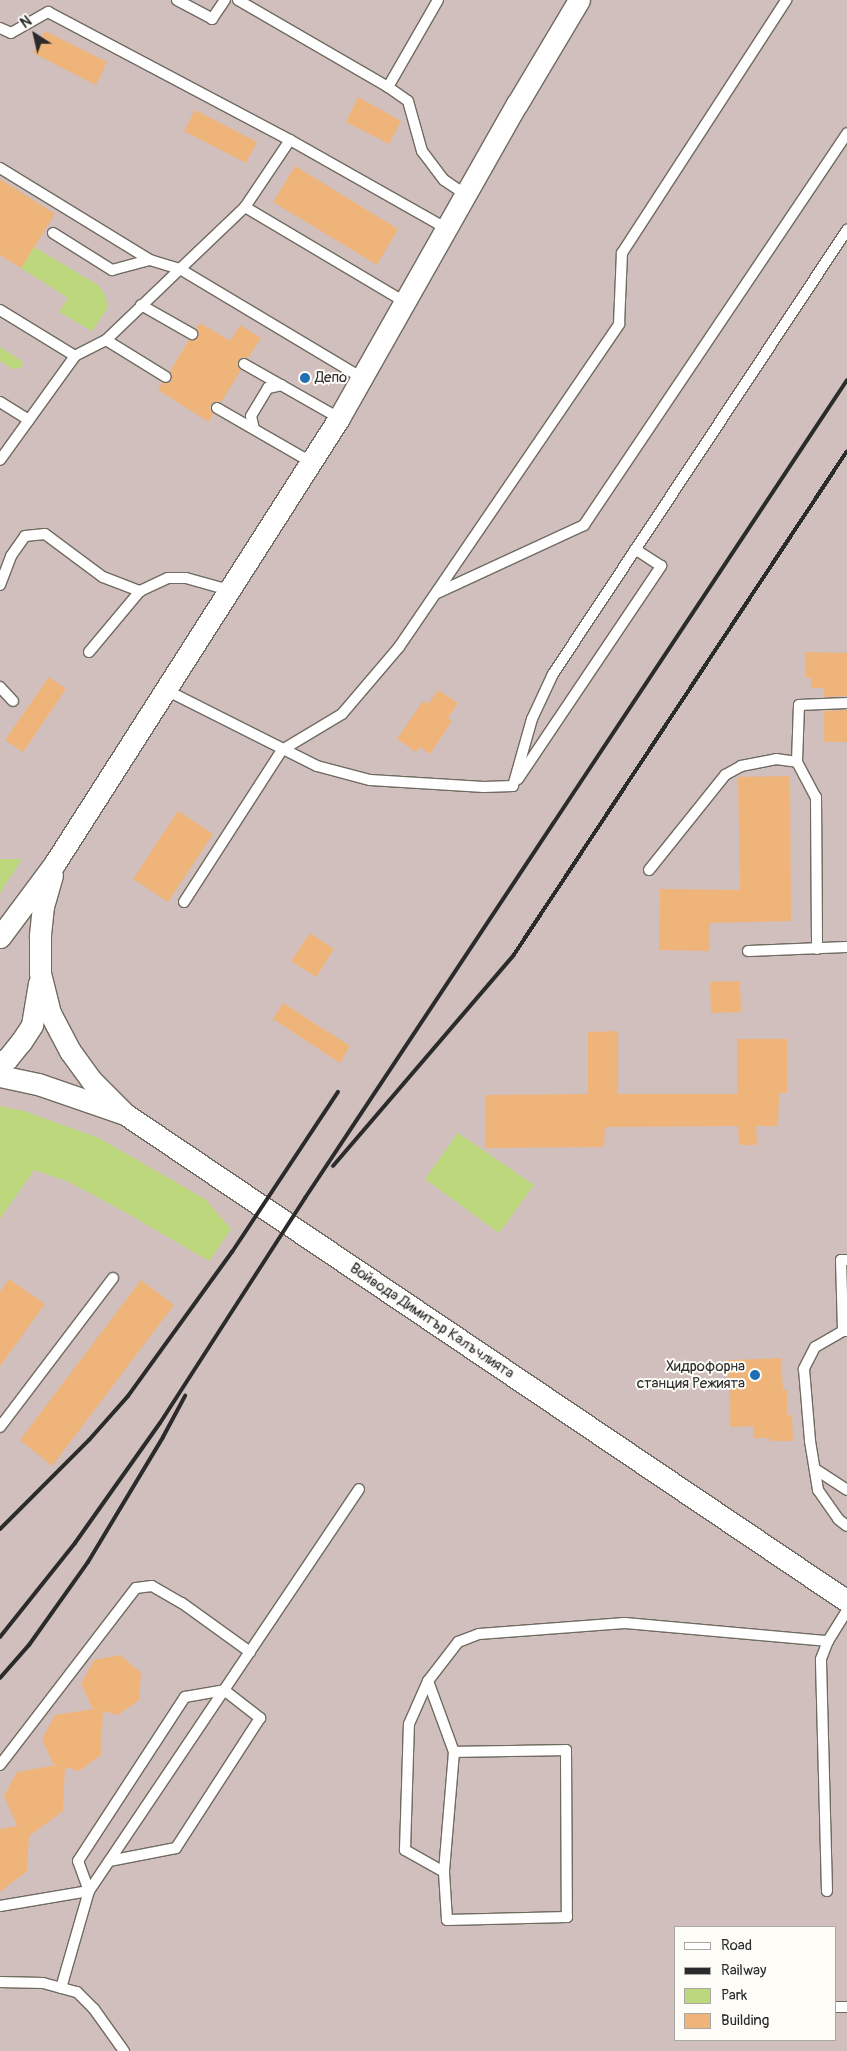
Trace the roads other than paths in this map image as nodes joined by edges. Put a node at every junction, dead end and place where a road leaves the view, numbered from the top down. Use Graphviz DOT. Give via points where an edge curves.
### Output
graph roads {
  1 [pos="176,0"];
  2 [pos="225,0"];
  3 [pos="238,0"];
  4 [pos="438,0"];
  5 [pos="579,0"];
  6 [pos="786,0"];
  7 [pos="0,28"];
  8 [pos="388,87"];
  9 [pos="847,133"];
  10 [pos="290,140"];
  11 [pos="0,168"];
  12 [pos="466,195"];
  13 [pos="245,207"];
  14 [pos="447,229"];
  15 [pos="847,230"];
  16 [pos="53,233"];
  17 [pos="150,260"];
  18 [pos="180,269"];
  19 [pos="405,302"];
  20 [pos="141,305"];
  21 [pos="0,310"];
  22 [pos="192,334"];
  23 [pos="106,340"];
  24 [pos="75,356"];
  25 [pos="244,364"];
  26 [pos="166,377"];
  27 [pos="362,378"];
  28 [pos="282,385"];
  29 [pos="0,402"];
  30 [pos="217,408"];
  31 [pos="339,418"];
  32 [pos="29,420"];
  33 [pos="254,429"];
  34 [pos="0,460"];
  35 [pos="312,462"];
  36 [pos="635,549"];
  37 [pos="0,585"];
  38 [pos="140,591"];
  39 [pos="230,591"];
  40 [pos="436,593"];
  41 [pos="89,652"];
  42 [pos="0,687"];
  43 [pos="166,690"];
  44 [pos="13,701"];
  45 [pos="847,703"];
  46 [pos="282,750"];
  47 [pos="797,762"];
  48 [pos="513,786"];
  49 [pos="55,863"];
  50 [pos="649,870"];
  51 [pos="184,902"];
  52 [pos="0,938"];
  53 [pos="817,948"];
  54 [pos="847,948"];
  55 [pos="748,951"];
  56 [pos="40,974"];
  57 [pos="0,1062"];
  58 [pos="0,1076"];
  59 [pos="125,1114"];
  60 [pos="847,1260"];
  61 [pos="113,1278"];
  62 [pos="845,1331"];
  63 [pos="0,1427"];
  64 [pos="815,1469"];
  65 [pos="359,1489"];
  66 [pos="847,1490"];
  67 [pos="847,1526"];
  68 [pos="847,1601"];
  69 [pos="847,1611"];
  70 [pos="828,1641"];
  71 [pos="250,1652"];
  72 [pos="428,1681"];
  73 [pos="224,1690"];
  74 [pos="454,1752"];
  75 [pos="0,1765"];
  76 [pos="109,1861"];
  77 [pos="444,1872"];
  78 [pos="88,1891"];
  79 [pos="827,1891"];
  80 [pos="0,1906"];
  81 [pos="0,1982"];
  82 [pos="61,1988"];
  83 [pos="124,2051"];
  1 -- 2 [label="lane" via="212,19"];
  3 -- 8 [label="lane"];
  4 -- 8 [label="lane"];
  5 -- 12 [label="street"];
  6 -- 40 [label="lane" via="622,253 619,324"];
  7 -- 10 [label="lane" via="11,33 48,12"];
  8 -- 12 [label="lane" via="408,100 422,151 444,180"];
  9 -- 40 [label="lane" via="584,526"];
  10 -- 13 [label="lane"];
  10 -- 14 [label="lane"];
  11 -- 17 [label="lane"];
  12 -- 14 [label="street"];
  13 -- 18 [label="lane"];
  13 -- 19 [label="lane"];
  14 -- 19 [label="street"];
  15 -- 36 [label="lane"];
  16 -- 17 [label="lane" via="112,270"];
  17 -- 18 [label="lane"];
  18 -- 20 [label="lane"];
  18 -- 27 [label="lane"];
  19 -- 27 [label="street"];
  20 -- 22 [label="lane"];
  20 -- 23 [label="lane"];
  21 -- 24 [label="lane"];
  23 -- 24 [label="lane"];
  23 -- 26 [label="lane"];
  24 -- 32 [label="lane"];
  25 -- 28 [label="lane"];
  27 -- 31 [label="street"];
  28 -- 31 [label="lane"];
  28 -- 33 [label="lane" via="268,388 251,416"];
  29 -- 32 [label="lane"];
  30 -- 33 [label="lane"];
  31 -- 35 [label="street"];
  32 -- 34 [label="lane"];
  33 -- 35 [label="lane"];
  35 -- 39 [label="street"];
  36 -- 48 [label="lane" via="553,674 532,719"];
  36 -- 48 [label="lane" via="660,566"];
  37 -- 38 [label="lane" via="11,556 25,536 45,534 103,578"];
  38 -- 39 [label="lane" via="168,578 186,578"];
  38 -- 41 [label="lane"];
  39 -- 43 [label="street"];
  40 -- 46 [label="lane" via="399,647 342,714"];
  42 -- 44 [label="lane"];
  43 -- 46 [label="lane"];
  43 -- 49 [label="street"];
  45 -- 47 [label="lane" via="799,705"];
  46 -- 48 [label="lane" via="316,766 370,780"];
  46 -- 51 [label="lane"];
  47 -- 50 [label="lane" via="776,760 741,766 725,775"];
  47 -- 53 [label="lane" via="816,797"];
  49 -- 52 [label="street"];
  49 -- 56 [label="street" via="43,906"];
  53 -- 54 [label="lane"];
  53 -- 55 [label="lane"];
  56 -- 57 [label="street" via="32,1025 7,1059"];
  56 -- 59 [label="street" via="50,1013 70,1051"];
  58 -- 59 [label="street, Войвода Димитър Калъчлията" via="38,1084"];
  59 -- 68 [label="street, Войвода Димитър Калъчлията"];
  60 -- 62 [label="lane" via="841,1260"];
  61 -- 63 [label="lane"];
  62 -- 64 [label="lane" via="815,1347 804,1369"];
  64 -- 66 [label="lane"];
  64 -- 67 [label="lane" via="818,1490 838,1519"];
  65 -- 71 [label="lane"];
  69 -- 70 [label="lane"];
  70 -- 72 [label="lane" via="625,1622 480,1634 458,1642"];
  70 -- 79 [label="lane" via="821,1659"];
  71 -- 73 [label="lane"];
  71 -- 75 [label="lane" via="182,1603 152,1586 136,1588"];
  72 -- 74 [label="lane"];
  72 -- 77 [label="lane" via="409,1724 405,1850"];
  73 -- 76 [label="lane"];
  73 -- 76 [label="lane" via="260,1718 176,1848"];
  73 -- 78 [label="lane" via="185,1697 78,1860"];
  74 -- 77 [label="lane"];
  74 -- 77 [label="lane" via="566,1750 567,1917 447,1920"];
  76 -- 78 [label="lane"];
  78 -- 80 [label="lane"];
  78 -- 82 [label="lane"];
  81 -- 82 [label="lane" via="42,1983"];
  82 -- 83 [label="lane" via="77,1992 94,2009"];
}
